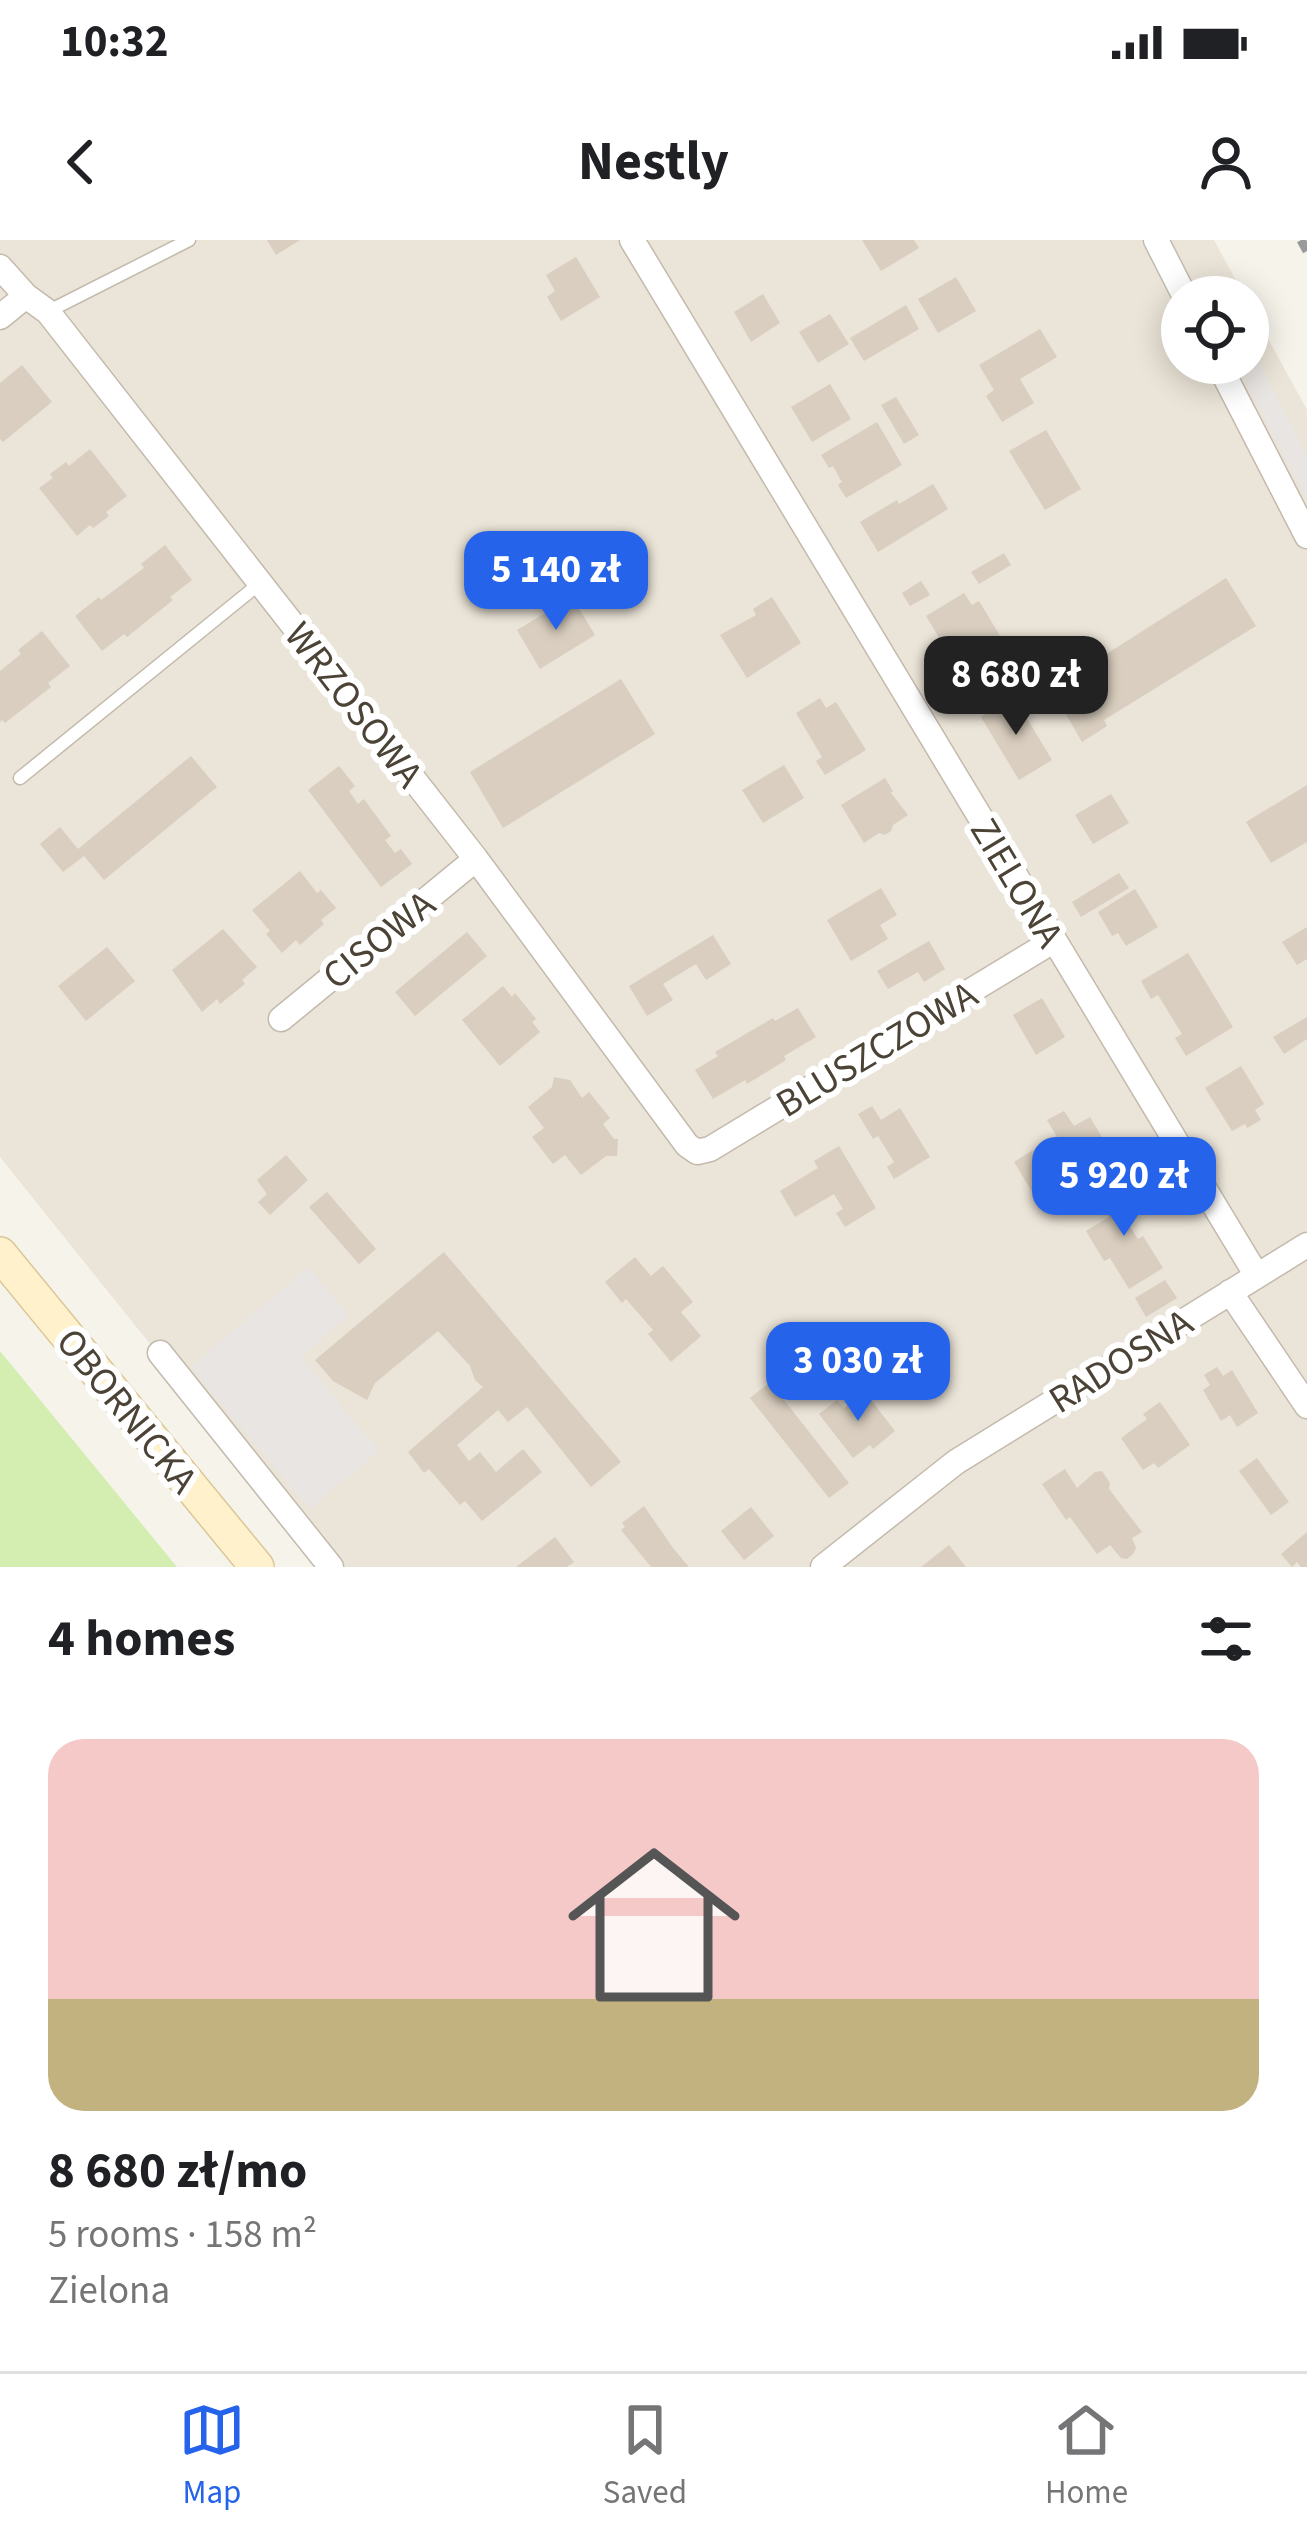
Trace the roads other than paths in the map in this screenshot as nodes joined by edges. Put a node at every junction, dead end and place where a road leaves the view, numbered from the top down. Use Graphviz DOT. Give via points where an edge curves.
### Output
graph roads {
  1 [pos="189,240"];
  2 [pos="632,240"];
  3 [pos="1156,240"];
  4 [pos="0,267"];
  5 [pos="1174,276"];
  6 [pos="26,296"];
  7 [pos="48,312"];
  8 [pos="0,317"];
  9 [pos="1229,384"];
  10 [pos="1307,536"];
  11 [pos="260,584"];
  12 [pos="20,778"];
  13 [pos="476,859"];
  14 [pos="1053,940"];
  15 [pos="280,1019"];
  16 [pos="697,1153"];
  17 [pos="1307,1245"];
  18 [pos="0,1254"];
  19 [pos="1257,1276"];
  20 [pos="1230,1292"];
  21 [pos="160,1353"];
  22 [pos="1307,1406"];
  23 [pos="257,1567"];
  24 [pos="331,1567"];
  25 [pos="823,1567"];
  1 -- 7 [label="lane"];
  2 -- 14 [label="street, ZIELONA"];
  3 -- 5 [label="street"];
  4 -- 6 [label="street, WRZOSOWA"];
  6 -- 7 [label="street, WRZOSOWA"];
  6 -- 8 [label="street"];
  7 -- 11 [label="street, WRZOSOWA"];
  9 -- 10 [label="street"];
  11 -- 12 [label="lane"];
  11 -- 13 [label="street, WRZOSOWA"];
  13 -- 15 [label="street, CISOWA"];
  13 -- 16 [label="street, WRZOSOWA"];
  14 -- 16 [label="street, BLUSZCZOWA"];
  14 -- 19 [label="street, ZIELONA"];
  17 -- 19 [label="street, RADOSNA"];
  18 -- 23 [label="main road, OBORNICKA"];
  19 -- 20 [label="street, RADOSNA"];
  20 -- 22 [label="street"];
  20 -- 25 [label="street, RADOSNA" via="956,1462"];
  21 -- 24 [label="street"];
}
